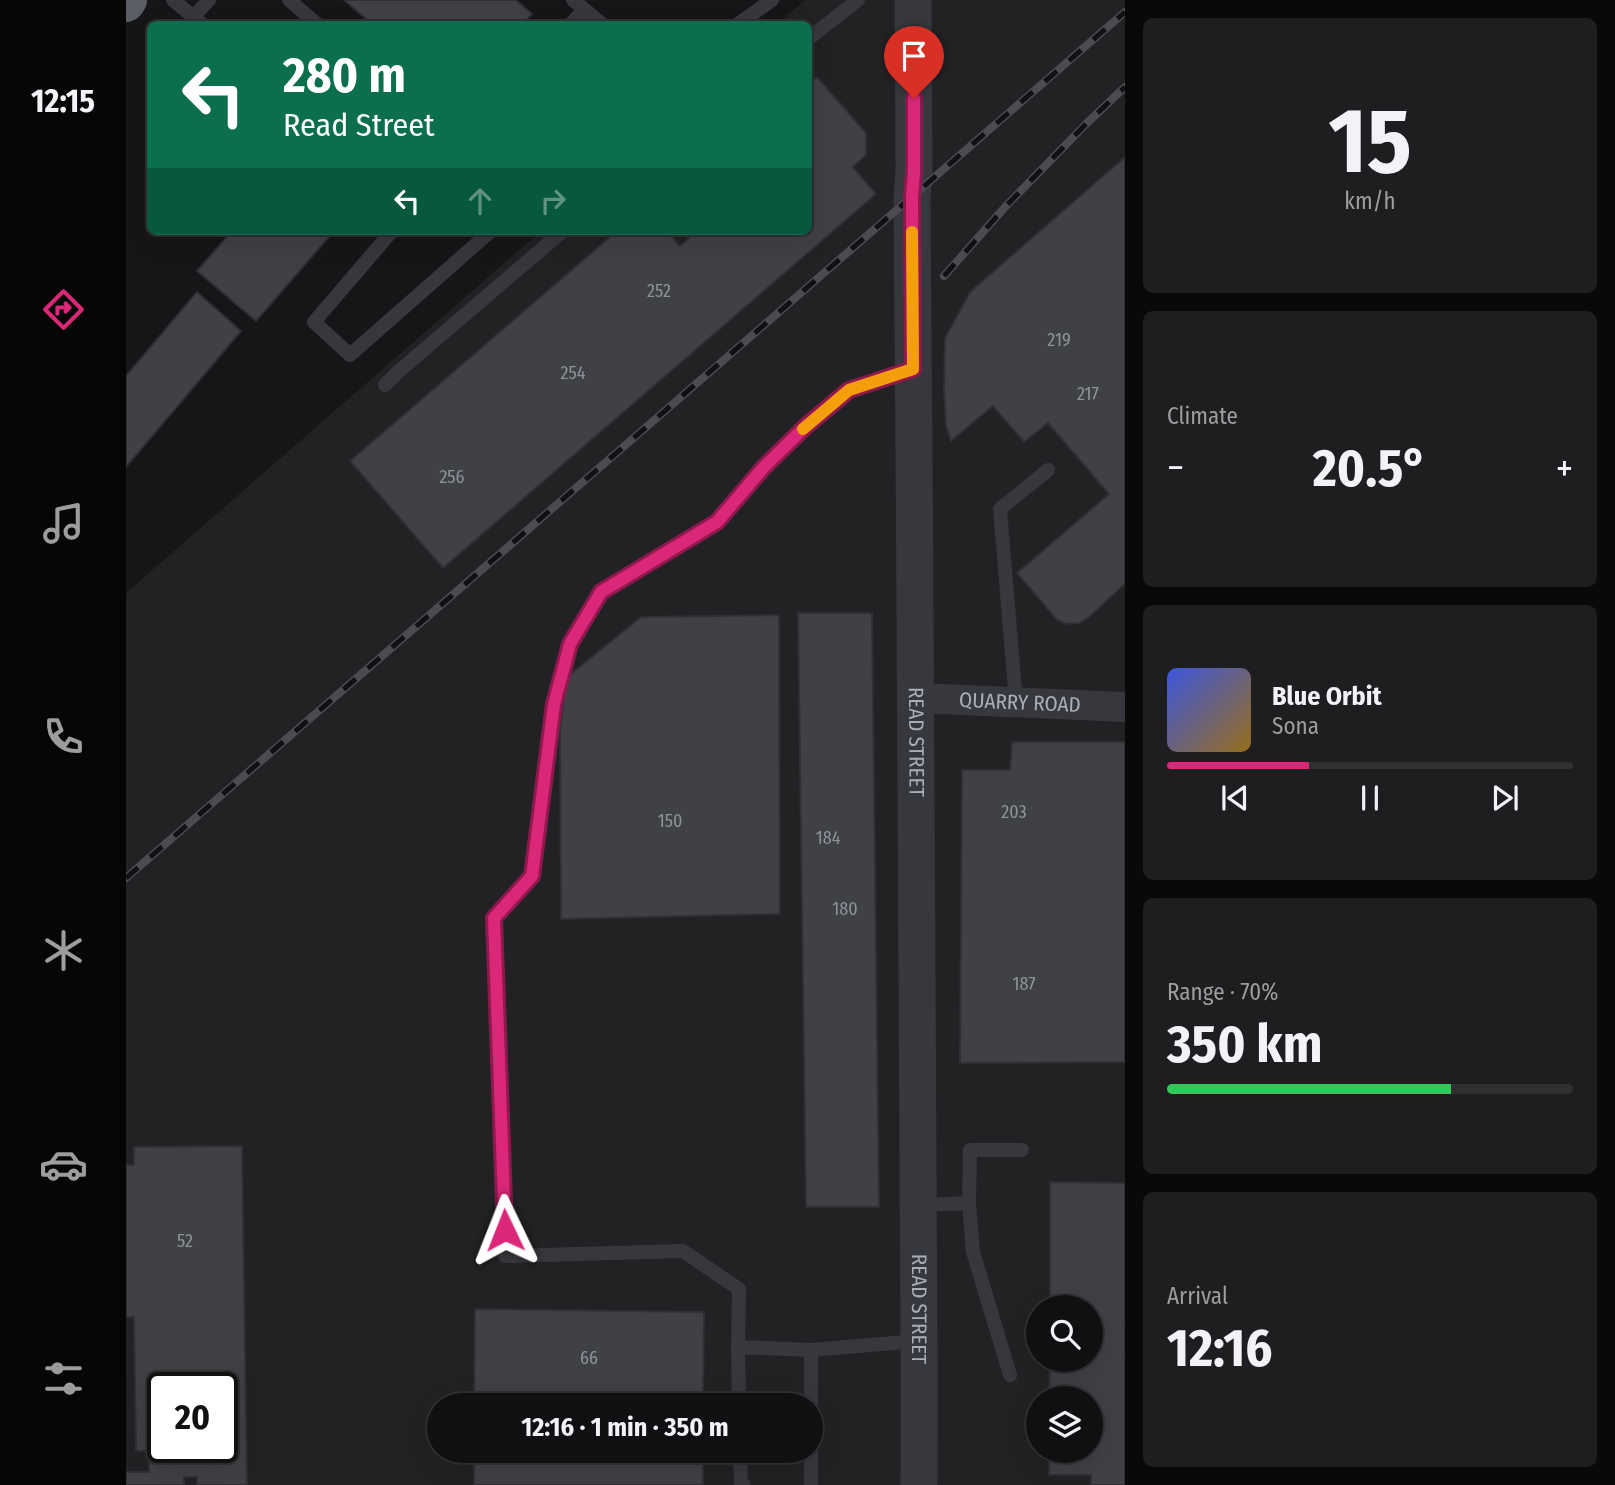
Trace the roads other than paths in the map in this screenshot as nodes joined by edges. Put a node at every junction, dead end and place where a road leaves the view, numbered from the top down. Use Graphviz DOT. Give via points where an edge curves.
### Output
graph roads {
  1 [pos="173,0"];
  2 [pos="209,0"];
  3 [pos="289,0"];
  4 [pos="772,0"];
  5 [pos="858,0"];
  6 [pos="914,0"];
  7 [pos="579,5"];
  8 [pos="198,21"];
  9 [pos="314,21"];
  10 [pos="598,21"];
  11 [pos="742,21"];
  12 [pos="812,36"];
  13 [pos="389,235"];
  14 [pos="486,235"];
  15 [pos="557,235"];
  16 [pos="913,369"];
  17 [pos="385,385"];
  18 [pos="1048,470"];
  19 [pos="917,698"];
  20 [pos="1016,702"];
  21 [pos="1125,707"];
  22 [pos="1022,1150"];
  23 [pos="969,1203"];
  24 [pos="919,1205"];
  25 [pos="919,1341"];
  26 [pos="738,1347"];
  27 [pos="811,1350"];
  28 [pos="1010,1375"];
  29 [pos="739,1393"];
  30 [pos="740,1463"];
  31 [pos="744,1485"];
  32 [pos="811,1485"];
  33 [pos="919,1485"];
  1 -- 8 [label="lane"];
  2 -- 8 [label="lane"];
  3 -- 9 [label="lane"];
  4 -- 11 [label="lane"];
  5 -- 12 [label="lane"];
  6 -- 16 [label="street, READ STREET"];
  7 -- 10 [label="lane"];
  13 -- 14 [label="lane" via="314,322 350,355"];
  15 -- 17 [label="lane"];
  16 -- 19 [label="street, READ STREET"];
  16 -- 26 [label="lane" via="849,390 764,467 717,522 601,592 570,644 554,704 532,876 494,918 505,1256 684,1251 739,1289"];
  18 -- 20 [label="lane" via="1000,509"];
  19 -- 20 [label="street, QUARRY ROAD"];
  19 -- 24 [label="street, READ STREET"];
  20 -- 21 [label="street, QUARRY ROAD"];
  22 -- 23 [label="lane" via="970,1150"];
  23 -- 24 [label="lane"];
  23 -- 28 [label="lane" via="973,1252"];
  24 -- 25 [label="street, READ STREET"];
  25 -- 27 [label="lane"];
  25 -- 33 [label="street, READ STREET"];
  26 -- 27 [label="lane"];
  26 -- 29 [label="lane"];
  27 -- 32 [label="lane"];
  30 -- 31 [label="lane"];
}
